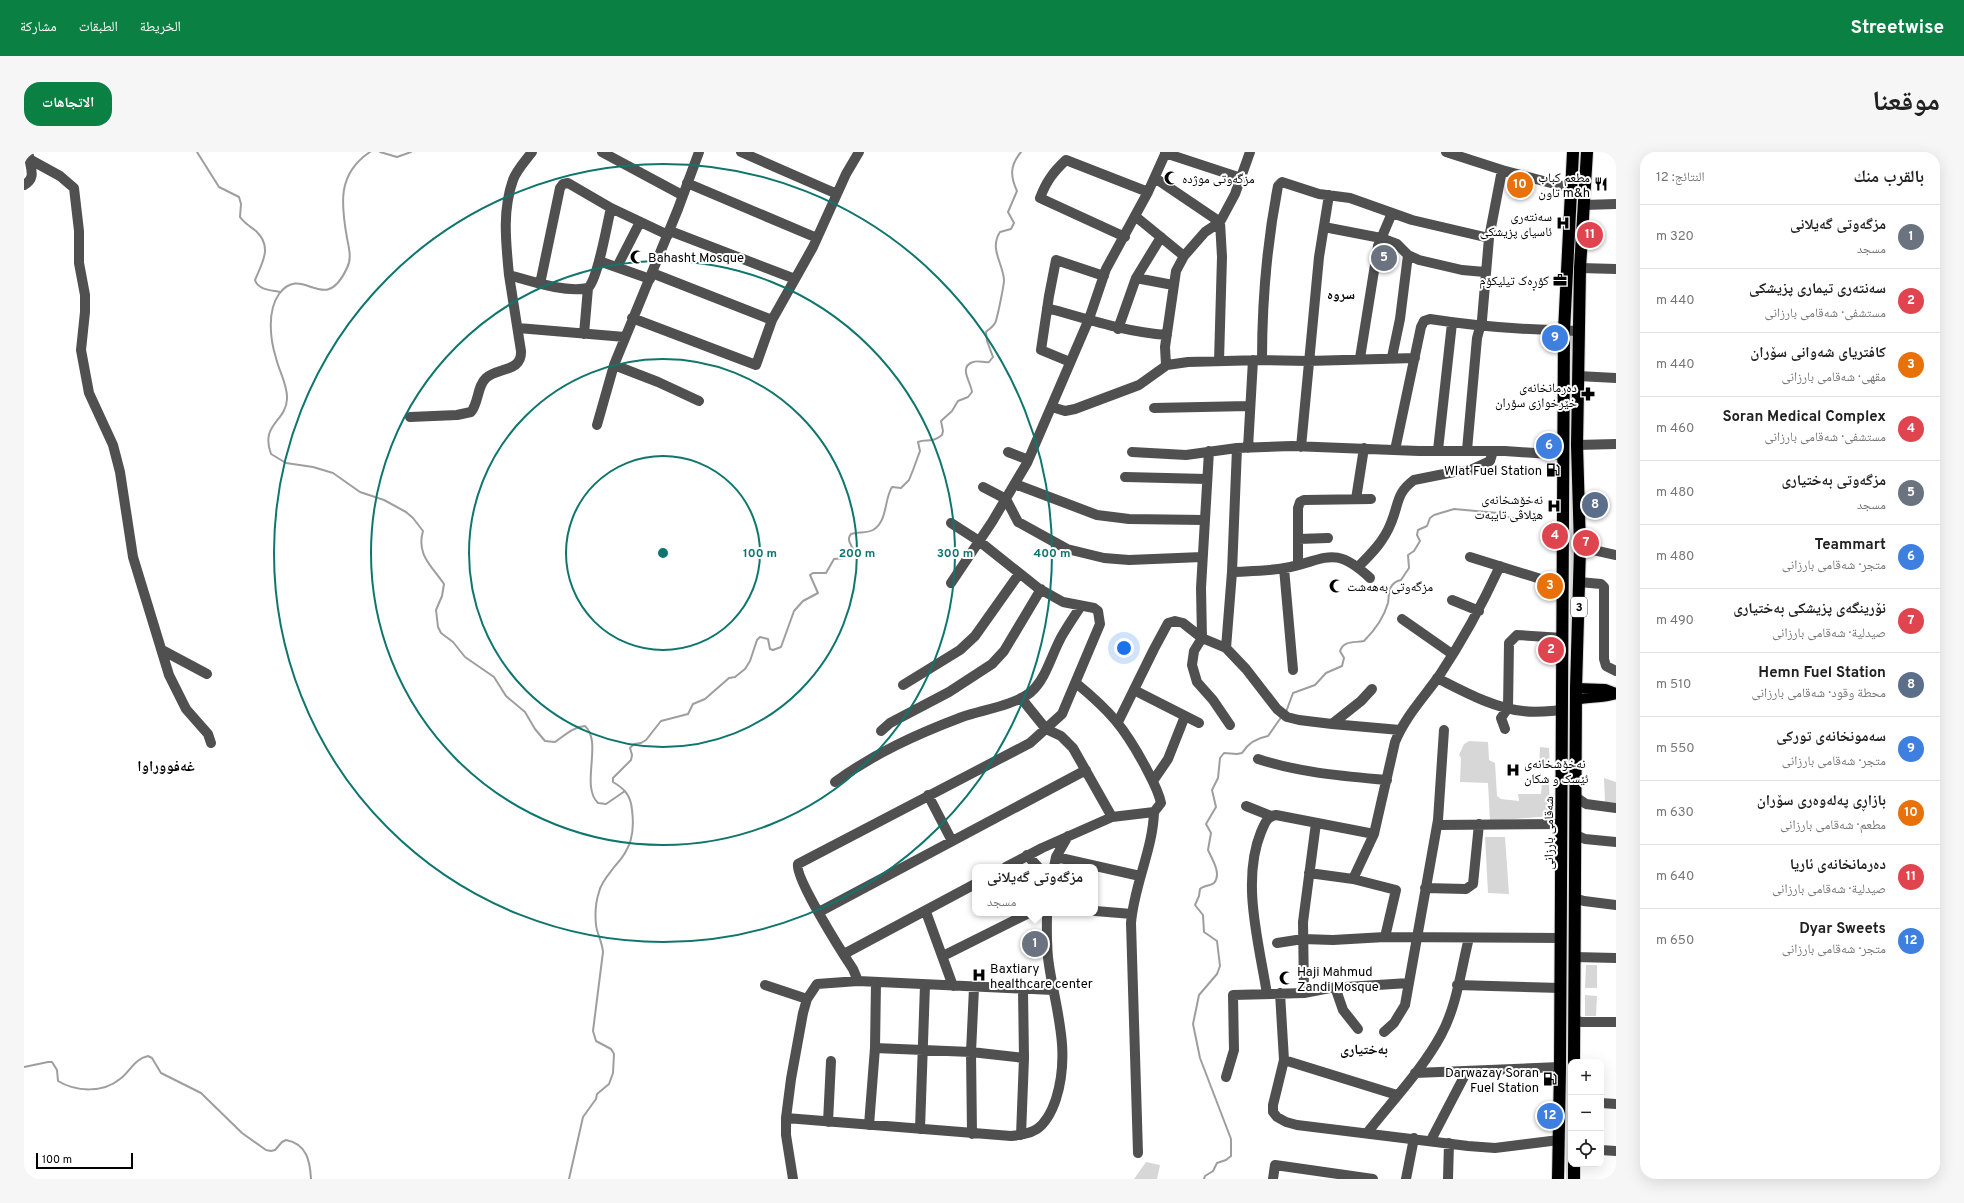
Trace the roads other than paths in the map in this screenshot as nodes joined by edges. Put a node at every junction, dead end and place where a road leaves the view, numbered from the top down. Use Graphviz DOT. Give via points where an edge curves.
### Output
graph roads {
  1 [pos="532,152"];
  2 [pos="602,152"];
  3 [pos="699,152"];
  4 [pos="741,152"];
  5 [pos="858,152"];
  6 [pos="1165,152"];
  7 [pos="1250,152"];
  8 [pos="1446,152"];
  9 [pos="1573,152"];
  10 [pos="1587,152"];
  11 [pos="28,159"];
  12 [pos="1502,170"];
  13 [pos="1155,178"];
  14 [pos="1241,178"];
  15 [pos="687,183"];
  16 [pos="24,185"];
  17 [pos="1570,188"];
  18 [pos="1148,192"];
  19 [pos="837,194"];
  20 [pos="682,195"];
  21 [pos="1329,195"];
  22 [pos="1616,204"];
  23 [pos="1584,205"];
  24 [pos="611,208"];
  25 [pos="1392,213"];
  26 [pos="1135,216"];
  27 [pos="640,222"];
  28 [pos="1220,222"];
  29 [pos="1324,227"];
  30 [pos="669,233"];
  31 [pos="1125,237"];
  32 [pos="1161,237"];
  33 [pos="817,238"];
  34 [pos="1381,238"];
  35 [pos="1489,238"];
  36 [pos="1408,255"];
  37 [pos="1184,256"];
  38 [pos="599,261"];
  39 [pos="618,267"];
  40 [pos="1580,268"];
  41 [pos="1616,268"];
  42 [pos="1485,272"];
  43 [pos="509,275"];
  44 [pos="651,276"];
  45 [pos="1104,276"];
  46 [pos="795,278"];
  47 [pos="1136,278"];
  48 [pos="540,284"];
  49 [pos="1173,285"];
  50 [pos="588,288"];
  51 [pos="1048,308"];
  52 [pos="632,318"];
  53 [pos="1089,319"];
  54 [pos="772,320"];
  55 [pos="1452,322"];
  56 [pos="1480,327"];
  57 [pos="518,328"];
  58 [pos="1118,329"];
  59 [pos="1564,331"];
  60 [pos="1579,331"];
  61 [pos="584,334"];
  62 [pos="1166,335"];
  63 [pos="625,337"];
  64 [pos="1392,357"];
  65 [pos="1360,358"];
  66 [pos="1415,358"];
  67 [pos="1257,360"];
  68 [pos="1219,361"];
  69 [pos="1308,361"];
  70 [pos="1070,362"];
  71 [pos="614,365"];
  72 [pos="1166,365"];
  73 [pos="1578,376"];
  74 [pos="1616,378"];
  75 [pos="699,401"];
  76 [pos="1249,406"];
  77 [pos="1052,407"];
  78 [pos="1154,408"];
  79 [pos="410,417"];
  80 [pos="596,425"];
  81 [pos="1616,444"];
  82 [pos="1577,446"];
  83 [pos="1301,447"];
  84 [pos="1236,448"];
  85 [pos="1248,448"];
  86 [pos="1364,448"];
  87 [pos="1395,450"];
  88 [pos="1438,450"];
  89 [pos="1467,450"];
  90 [pos="1209,451"];
  91 [pos="1493,451"];
  92 [pos="1008,452"];
  93 [pos="1132,452"];
  94 [pos="1563,455"];
  95 [pos="1027,462"];
  96 [pos="1125,477"];
  97 [pos="1207,479"];
  98 [pos="1015,484"];
  99 [pos="983,487"];
  100 [pos="1006,499"];
  101 [pos="1356,499"];
  102 [pos="1370,499"];
  103 [pos="1204,520"];
  104 [pos="951,523"];
  105 [pos="1328,538"];
  106 [pos="1298,540"];
  107 [pos="979,541"];
  108 [pos="1580,547"];
  109 [pos="1615,552"];
  110 [pos="1202,557"];
  111 [pos="1470,557"];
  112 [pos="1298,565"];
  113 [pos="1500,566"];
  114 [pos="1358,567"];
  115 [pos="1284,568"];
  116 [pos="1232,572"];
  117 [pos="1019,574"];
  118 [pos="1370,578"];
  119 [pos="1579,582"];
  120 [pos="951,583"];
  121 [pos="1563,586"];
  122 [pos="1041,589"];
  123 [pos="1452,600"];
  124 [pos="1081,606"];
  125 [pos="1479,611"];
  126 [pos="1402,619"];
  127 [pos="1202,638"];
  128 [pos="1563,642"];
  129 [pos="1578,645"];
  130 [pos="1226,648"];
  131 [pos="162,650"];
  132 [pos="1452,654"];
  133 [pos="1293,670"];
  134 [pos="1616,671"];
  135 [pos="208,674"];
  136 [pos="1437,678"];
  137 [pos="1076,683"];
  138 [pos="903,685"];
  139 [pos="1576,688"];
  140 [pos="1372,689"];
  141 [pos="1134,690"];
  142 [pos="1616,693"];
  143 [pos="1021,698"];
  144 [pos="1576,700"];
  145 [pos="1508,708"];
  146 [pos="1562,710"];
  147 [pos="1185,716"];
  148 [pos="1118,722"];
  149 [pos="1199,723"];
  150 [pos="1332,724"];
  151 [pos="1230,725"];
  152 [pos="1046,728"];
  153 [pos="1505,729"];
  154 [pos="1400,730"];
  155 [pos="1444,730"];
  156 [pos="881,731"];
  157 [pos="211,743"];
  158 [pos="1562,757"];
  159 [pos="1577,757"];
  160 [pos="1258,760"];
  161 [pos="1086,770"];
  162 [pos="1387,780"];
  163 [pos="1153,781"];
  164 [pos="836,782"];
  165 [pos="928,795"];
  166 [pos="1576,797"];
  167 [pos="1246,806"];
  168 [pos="1616,808"];
  169 [pos="1154,812"];
  170 [pos="1112,816"];
  171 [pos="1271,816"];
  172 [pos="1316,824"];
  173 [pos="1479,824"];
  174 [pos="1562,824"];
  175 [pos="1437,825"];
  176 [pos="1374,834"];
  177 [pos="1576,835"];
  178 [pos="1068,836"];
  179 [pos="952,841"];
  180 [pos="1616,842"];
  181 [pos="1027,855"];
  182 [pos="1055,862"];
  183 [pos="1011,864"];
  184 [pos="1035,864"];
  185 [pos="1067,864"];
  186 [pos="1098,869"];
  187 [pos="1309,873"];
  188 [pos="1140,876"];
  189 [pos="1353,879"];
  190 [pos="972,886"];
  191 [pos="1425,888"];
  192 [pos="1574,898"];
  193 [pos="1616,905"];
  194 [pos="1098,911"];
  195 [pos="819,912"];
  196 [pos="926,912"];
  197 [pos="1132,914"];
  198 [pos="1023,916"];
  199 [pos="1047,916"];
  200 [pos="1384,937"];
  201 [pos="1417,937"];
  202 [pos="1469,938"];
  203 [pos="1561,938"];
  204 [pos="1303,939"];
  205 [pos="1277,943"];
  206 [pos="844,954"];
  207 [pos="943,956"];
  208 [pos="1574,957"];
  209 [pos="1616,958"];
  210 [pos="858,981"];
  211 [pos="876,983"];
  212 [pos="1409,983"];
  213 [pos="765,985"];
  214 [pos="925,985"];
  215 [pos="1457,985"];
  216 [pos="953,986"];
  217 [pos="1335,987"];
  218 [pos="974,988"];
  219 [pos="1561,988"];
  220 [pos="1023,990"];
  221 [pos="1053,990"];
  222 [pos="1304,992"];
  223 [pos="1280,993"];
  224 [pos="1267,994"];
  225 [pos="807,999"];
  226 [pos="1574,1019"];
  227 [pos="1616,1022"];
  228 [pos="1358,1029"];
  229 [pos="1384,1032"];
  230 [pos="875,1048"];
  231 [pos="922,1051"];
  232 [pos="971,1052"];
  233 [pos="1024,1058"];
  234 [pos="1574,1059"];
  235 [pos="1284,1060"];
  236 [pos="831,1061"];
  237 [pos="1560,1067"];
  238 [pos="1467,1071"];
  239 [pos="1415,1073"];
  240 [pos="1226,1077"];
  241 [pos="1397,1095"];
  242 [pos="1604,1103"];
  243 [pos="1616,1104"];
  244 [pos="786,1118"];
  245 [pos="828,1122"];
  246 [pos="869,1125"];
  247 [pos="920,1129"];
  248 [pos="1367,1133"];
  249 [pos="972,1134"];
  250 [pos="1021,1135"];
  251 [pos="1414,1138"];
  252 [pos="1431,1140"];
  253 [pos="1559,1140"];
  254 [pos="1449,1143"];
  255 [pos="1604,1150"];
  256 [pos="1616,1151"];
  257 [pos="1138,1153"];
  258 [pos="1574,1167"];
  259 [pos="1314,1175"];
  260 [pos="793,1179"];
  261 [pos="1273,1179"];
  262 [pos="1373,1179"];
  263 [pos="1406,1179"];
  264 [pos="1448,1179"];
  265 [pos="1558,1179"];
  266 [pos="1574,1179"];
  1 -- 43 [label="street" via="513,179 506,214 505,239"];
  2 -- 20 [label="street"];
  3 -- 15 [label="street"];
  4 -- 19 [label="street"];
  5 -- 19 [label="street"];
  6 -- 13 [label="street"];
  6 -- 14 [label="street"];
  7 -- 14 [label="street"];
  8 -- 12 [label="street"];
  9 -- 17 [label="highway, شەقامی بارزانی / 3"];
  10 -- 23 [label="highway, شەقامی بارزانی / 3"];
  11 -- 16 [label="street" via="33,173 30,181"];
  11 -- 131 [label="street" via="74,188 79,231 79,263 85,295 81,350 84,374 89,393 113,445 120,472 133,558"];
  12 -- 17 [label="street"];
  12 -- 35 [label="street"];
  13 -- 18 [label="street"];
  13 -- 28 [label="street"];
  14 -- 28 [label="street"];
  15 -- 20 [label="street"];
  15 -- 33 [label="street"];
  17 -- 59 [label="highway, شەقامی بارزانی / 3"];
  18 -- 26 [label="street"];
  18 -- 31 [label="street" via="1066,160 1051,174 1045,184 1040,198"];
  19 -- 33 [label="street"];
  20 -- 30 [label="street"];
  21 -- 25 [label="street" via="1350,198"];
  21 -- 29 [label="street"];
  21 -- 67 [label="street" via="1282,182 1278,186 1268,248"];
  22 -- 23 [label="street"];
  23 -- 40 [label="highway, شەقامی بارزانی / 3"];
  24 -- 27 [label="street"];
  24 -- 38 [label="street"];
  24 -- 48 [label="street" via="568,183 563,184 560,188"];
  25 -- 34 [label="street"];
  25 -- 35 [label="street"];
  26 -- 31 [label="street"];
  26 -- 32 [label="street"];
  27 -- 30 [label="street"];
  27 -- 39 [label="street"];
  28 -- 37 [label="street" via="1205,232"];
  28 -- 68 [label="street" via="1222,257"];
  29 -- 34 [label="street"];
  29 -- 69 [label="street"];
  30 -- 44 [label="street"];
  30 -- 46 [label="street"];
  31 -- 45 [label="street"];
  32 -- 37 [label="street"];
  32 -- 47 [label="street"];
  33 -- 46 [label="street"];
  34 -- 36 [label="street" via="1397,244"];
  34 -- 65 [label="street"];
  35 -- 42 [label="street"];
  36 -- 42 [label="street" via="1462,270"];
  36 -- 64 [label="street" via="1400,319"];
  37 -- 49 [label="street" via="1176,271"];
  38 -- 39 [label="street"];
  38 -- 50 [label="street"];
  39 -- 44 [label="street"];
  40 -- 41 [label="street"];
  40 -- 60 [label="highway, شەقامی بارزانی / 3"];
  42 -- 56 [label="street"];
  43 -- 48 [label="street"];
  43 -- 57 [label="street"];
  44 -- 52 [label="street"];
  44 -- 54 [label="street"];
  45 -- 51 [label="street" via="1056,260"];
  45 -- 53 [label="street"];
  46 -- 54 [label="street"];
  47 -- 49 [label="street"];
  47 -- 58 [label="street"];
  48 -- 50 [label="street"];
  49 -- 62 [label="street"];
  50 -- 61 [label="street"];
  51 -- 53 [label="street"];
  51 -- 70 [label="street" via="1041,350"];
  52 -- 54 [label="street" via="756,365"];
  52 -- 63 [label="street"];
  53 -- 58 [label="street"];
  53 -- 70 [label="street"];
  55 -- 56 [label="street"];
  55 -- 66 [label="street" via="1430,319 1424,321"];
  55 -- 88 [label="street"];
  56 -- 59 [label="street"];
  56 -- 89 [label="street"];
  57 -- 61 [label="street"];
  57 -- 79 [label="street" via="521,358 519,363 488,376 471,412"];
  58 -- 62 [label="street"];
  59 -- 60 [label="street"];
  59 -- 94 [label="highway, شەقامی بارزانی / 3"];
  60 -- 73 [label="highway, شەقامی بارزانی / 3"];
  61 -- 63 [label="street"];
  62 -- 72 [label="street"];
  63 -- 71 [label="street"];
  64 -- 65 [label="street"];
  64 -- 66 [label="street"];
  65 -- 69 [label="street"];
  66 -- 87 [label="street"];
  67 -- 68 [label="street"];
  67 -- 69 [label="street"];
  67 -- 76 [label="street"];
  68 -- 72 [label="street"];
  69 -- 83 [label="street"];
  70 -- 77 [label="street"];
  71 -- 75 [label="street"];
  71 -- 80 [label="street"];
  72 -- 77 [label="street" via="1139,385 1075,410 1065,411"];
  73 -- 74 [label="street"];
  73 -- 82 [label="highway, شەقامی بارزانی / 3"];
  76 -- 78 [label="street"];
  76 -- 85 [label="street"];
  77 -- 95 [label="street"];
  81 -- 82 [label="street"];
  82 -- 108 [label="highway, شەقامی بارزانی / 3"];
  83 -- 85 [label="street"];
  83 -- 86 [label="street"];
  84 -- 85 [label="street"];
  84 -- 90 [label="street"];
  84 -- 116 [label="street"];
  86 -- 87 [label="street"];
  86 -- 101 [label="street"];
  87 -- 88 [label="street"];
  88 -- 89 [label="street"];
  89 -- 91 [label="street"];
  90 -- 93 [label="street" via="1186,455"];
  90 -- 97 [label="street"];
  91 -- 94 [label="street"];
  91 -- 114 [label="street" via="1490,461 1475,469 1414,480 1406,485 1400,493 1391,522 1378,548"];
  92 -- 95 [label="street" via="1026,459"];
  94 -- 121 [label="highway, شەقامی بارزانی / 3"];
  95 -- 98 [label="street"];
  96 -- 97 [label="street"];
  97 -- 103 [label="street"];
  98 -- 100 [label="street"];
  98 -- 103 [label="street" via="1097,515 1129,519"];
  99 -- 100 [label="street"];
  100 -- 107 [label="street"];
  100 -- 110 [label="street" via="1018,522 1068,549 1083,554 1129,560"];
  101 -- 102 [label="street"];
  101 -- 106 [label="street" via="1300,502"];
  103 -- 110 [label="street"];
  104 -- 107 [label="street"];
  105 -- 106 [label="street"];
  106 -- 112 [label="street"];
  107 -- 117 [label="street"];
  107 -- 120 [label="street"];
  108 -- 109 [label="street"];
  108 -- 119 [label="highway, شەقامی بارزانی / 3"];
  110 -- 127 [label="street"];
  111 -- 113 [label="street"];
  112 -- 114 [label="street" via="1329,556"];
  112 -- 115 [label="street"];
  113 -- 121 [label="street"];
  113 -- 125 [label="street"];
  114 -- 118 [label="street"];
  115 -- 116 [label="street"];
  115 -- 133 [label="street"];
  116 -- 130 [label="street"];
  117 -- 122 [label="street"];
  117 -- 138 [label="street" via="975,636 960,650"];
  119 -- 129 [label="highway, شەقامی بارزانی / 3"];
  119 -- 134 [label="street" via="1601,584 1604,587 1604,659 1606,666"];
  121 -- 128 [label="highway, شەقامی بارزانی / 3"];
  122 -- 124 [label="street" via="1063,602"];
  122 -- 156 [label="street" via="1004,651 992,664 949,692 890,723"];
  123 -- 125 [label="street"];
  124 -- 137 [label="street" via="1098,611 1100,624"];
  124 -- 143 [label="street" via="1063,634 1041,680"];
  125 -- 132 [label="street"];
  126 -- 132 [label="street"];
  127 -- 130 [label="street"];
  127 -- 141 [label="street" via="1183,623 1168,623"];
  127 -- 151 [label="street" via="1194,651 1194,674"];
  128 -- 129 [label="highway"];
  128 -- 145 [label="street" via="1517,635 1509,642"];
  128 -- 146 [label="highway, شەقامی بارزانی / 3"];
  129 -- 139 [label="highway, شەقامی بارزانی / 3"];
  130 -- 150 [label="street" via="1277,709 1299,720"];
  131 -- 135 [label="street"];
  131 -- 157 [label="street" via="177,694 186,709 208,734"];
  132 -- 136 [label="street"];
  136 -- 145 [label="street"];
  136 -- 154 [label="street"];
  137 -- 148 [label="street"];
  137 -- 152 [label="street" via="1062,714"];
  139 -- 142 [label="main road" via="1602,689"];
  139 -- 144 [label="highway, شەقامی بارزانی / 3"];
  140 -- 150 [label="street"];
  141 -- 147 [label="street"];
  141 -- 148 [label="street"];
  142 -- 144 [label="main road" via="1609,697 1586,697"];
  143 -- 152 [label="street"];
  143 -- 164 [label="street" via="924,732 886,749"];
  144 -- 159 [label="highway, شەقامی بارزانی / 3"];
  145 -- 146 [label="street" via="1524,711"];
  145 -- 153 [label="street" via="1501,718"];
  146 -- 158 [label="highway, شەقامی بارزانی / 3"];
  147 -- 149 [label="street"];
  147 -- 163 [label="street" via="1168,759"];
  148 -- 163 [label="street"];
  150 -- 154 [label="street"];
  152 -- 161 [label="street" via="1061,736 1073,748"];
  152 -- 165 [label="street" via="1012,753"];
  154 -- 162 [label="street"];
  155 -- 175 [label="street"];
  158 -- 159 [label="highway"];
  158 -- 174 [label="highway, شەقامی بارزانی / 3"];
  159 -- 166 [label="highway, شەقامی بارزانی / 3"];
  160 -- 162 [label="street" via="1313,773"];
  161 -- 170 [label="street"];
  161 -- 179 [label="street"];
  162 -- 176 [label="street"];
  163 -- 169 [label="street" via="1161,803"];
  165 -- 179 [label="street"];
  165 -- 195 [label="street" via="798,864 803,884"];
  166 -- 168 [label="street" via="1586,804"];
  166 -- 177 [label="highway, شەقامی بارزانی / 3"];
  167 -- 171 [label="street"];
  169 -- 170 [label="street"];
  169 -- 188 [label="street"];
  170 -- 178 [label="street"];
  171 -- 172 [label="street"];
  171 -- 224 [label="street" via="1262,831 1252,863 1254,909"];
  172 -- 176 [label="street"];
  172 -- 187 [label="street"];
  173 -- 174 [label="street"];
  173 -- 175 [label="street"];
  173 -- 191 [label="street" via="1473,884 1466,889"];
  174 -- 203 [label="highway, شەقامی بارزانی / 3"];
  175 -- 191 [label="street"];
  176 -- 189 [label="street"];
  177 -- 180 [label="street" via="1585,839"];
  177 -- 192 [label="highway, شەقامی بارزانی / 3"];
  178 -- 181 [label="street"];
  178 -- 182 [label="street"];
  179 -- 195 [label="street"];
  181 -- 183 [label="street"];
  181 -- 184 [label="street"];
  182 -- 185 [label="street"];
  186 -- 188 [label="street"];
  187 -- 189 [label="street"];
  187 -- 204 [label="street"];
  188 -- 197 [label="street"];
  189 -- 200 [label="street" via="1396,890"];
  190 -- 196 [label="street"];
  191 -- 201 [label="street"];
  192 -- 193 [label="street"];
  192 -- 208 [label="highway, شەقامی بارزانی / 3"];
  194 -- 197 [label="street"];
  195 -- 206 [label="street"];
  196 -- 206 [label="street"];
  196 -- 207 [label="street"];
  197 -- 257 [label="street"];
  198 -- 207 [label="street"];
  199 -- 221 [label="street" via="1048,955"];
  200 -- 201 [label="street"];
  200 -- 204 [label="street"];
  201 -- 202 [label="street"];
  201 -- 212 [label="street"];
  202 -- 203 [label="street"];
  202 -- 215 [label="street"];
  203 -- 219 [label="highway, شەقامی بارزانی / 3"];
  204 -- 205 [label="street"];
  204 -- 222 [label="street"];
  206 -- 210 [label="street"];
  207 -- 216 [label="street"];
  208 -- 209 [label="street"];
  208 -- 226 [label="highway, شەقامی بارزانی / 3"];
  210 -- 211 [label="street"];
  210 -- 225 [label="street" via="817,984"];
  211 -- 214 [label="street"];
  211 -- 230 [label="street"];
  212 -- 217 [label="street"];
  212 -- 229 [label="street" via="1405,1005 1394,1023"];
  213 -- 225 [label="street"];
  214 -- 216 [label="street"];
  214 -- 231 [label="street"];
  215 -- 219 [label="street"];
  215 -- 239 [label="street" via="1442,1034"];
  216 -- 218 [label="street"];
  217 -- 222 [label="street"];
  217 -- 228 [label="street" via="1343,1010"];
  218 -- 220 [label="street"];
  218 -- 232 [label="street"];
  219 -- 237 [label="highway, شەقامی بارزانی / 3"];
  220 -- 221 [label="street"];
  220 -- 233 [label="street"];
  221 -- 250 [label="street" via="1062,1025 1060,1088 1053,1110 1045,1122"];
  222 -- 223 [label="street"];
  223 -- 224 [label="street"];
  223 -- 235 [label="street"];
  224 -- 240 [label="street" via="1233,995 1234,1050"];
  225 -- 244 [label="street" via="797,1039"];
  226 -- 227 [label="street" via="1581,1022"];
  226 -- 234 [label="highway, شەقامی بارزانی / 3"];
  230 -- 231 [label="street"];
  230 -- 246 [label="street"];
  231 -- 232 [label="street"];
  231 -- 247 [label="street"];
  232 -- 233 [label="street"];
  232 -- 249 [label="street"];
  233 -- 250 [label="street"];
  235 -- 241 [label="street"];
  235 -- 248 [label="street" via="1273,1105 1273,1112 1277,1117 1297,1125"];
  236 -- 245 [label="street"];
  237 -- 238 [label="street"];
  237 -- 253 [label="highway, شەقامی بارزانی / 3"];
  238 -- 239 [label="street"];
  238 -- 252 [label="street"];
  239 -- 241 [label="street"];
  241 -- 248 [label="street"];
  242 -- 243 [label="street"];
  244 -- 245 [label="street"];
  244 -- 260 [label="street"];
  245 -- 246 [label="street"];
  246 -- 247 [label="street"];
  247 -- 249 [label="street"];
  248 -- 251 [label="street"];
  249 -- 250 [label="street"];
  251 -- 252 [label="street"];
  251 -- 263 [label="street"];
  252 -- 254 [label="street"];
  253 -- 254 [label="street" via="1495,1148"];
  253 -- 265 [label="highway, شەقامی بارزانی / 3"];
  254 -- 264 [label="street"];
  255 -- 256 [label="street"];
  258 -- 266 [label="highway"];
  259 -- 261 [label="street" via="1275,1166"];
  259 -- 262 [label="street"];
}
